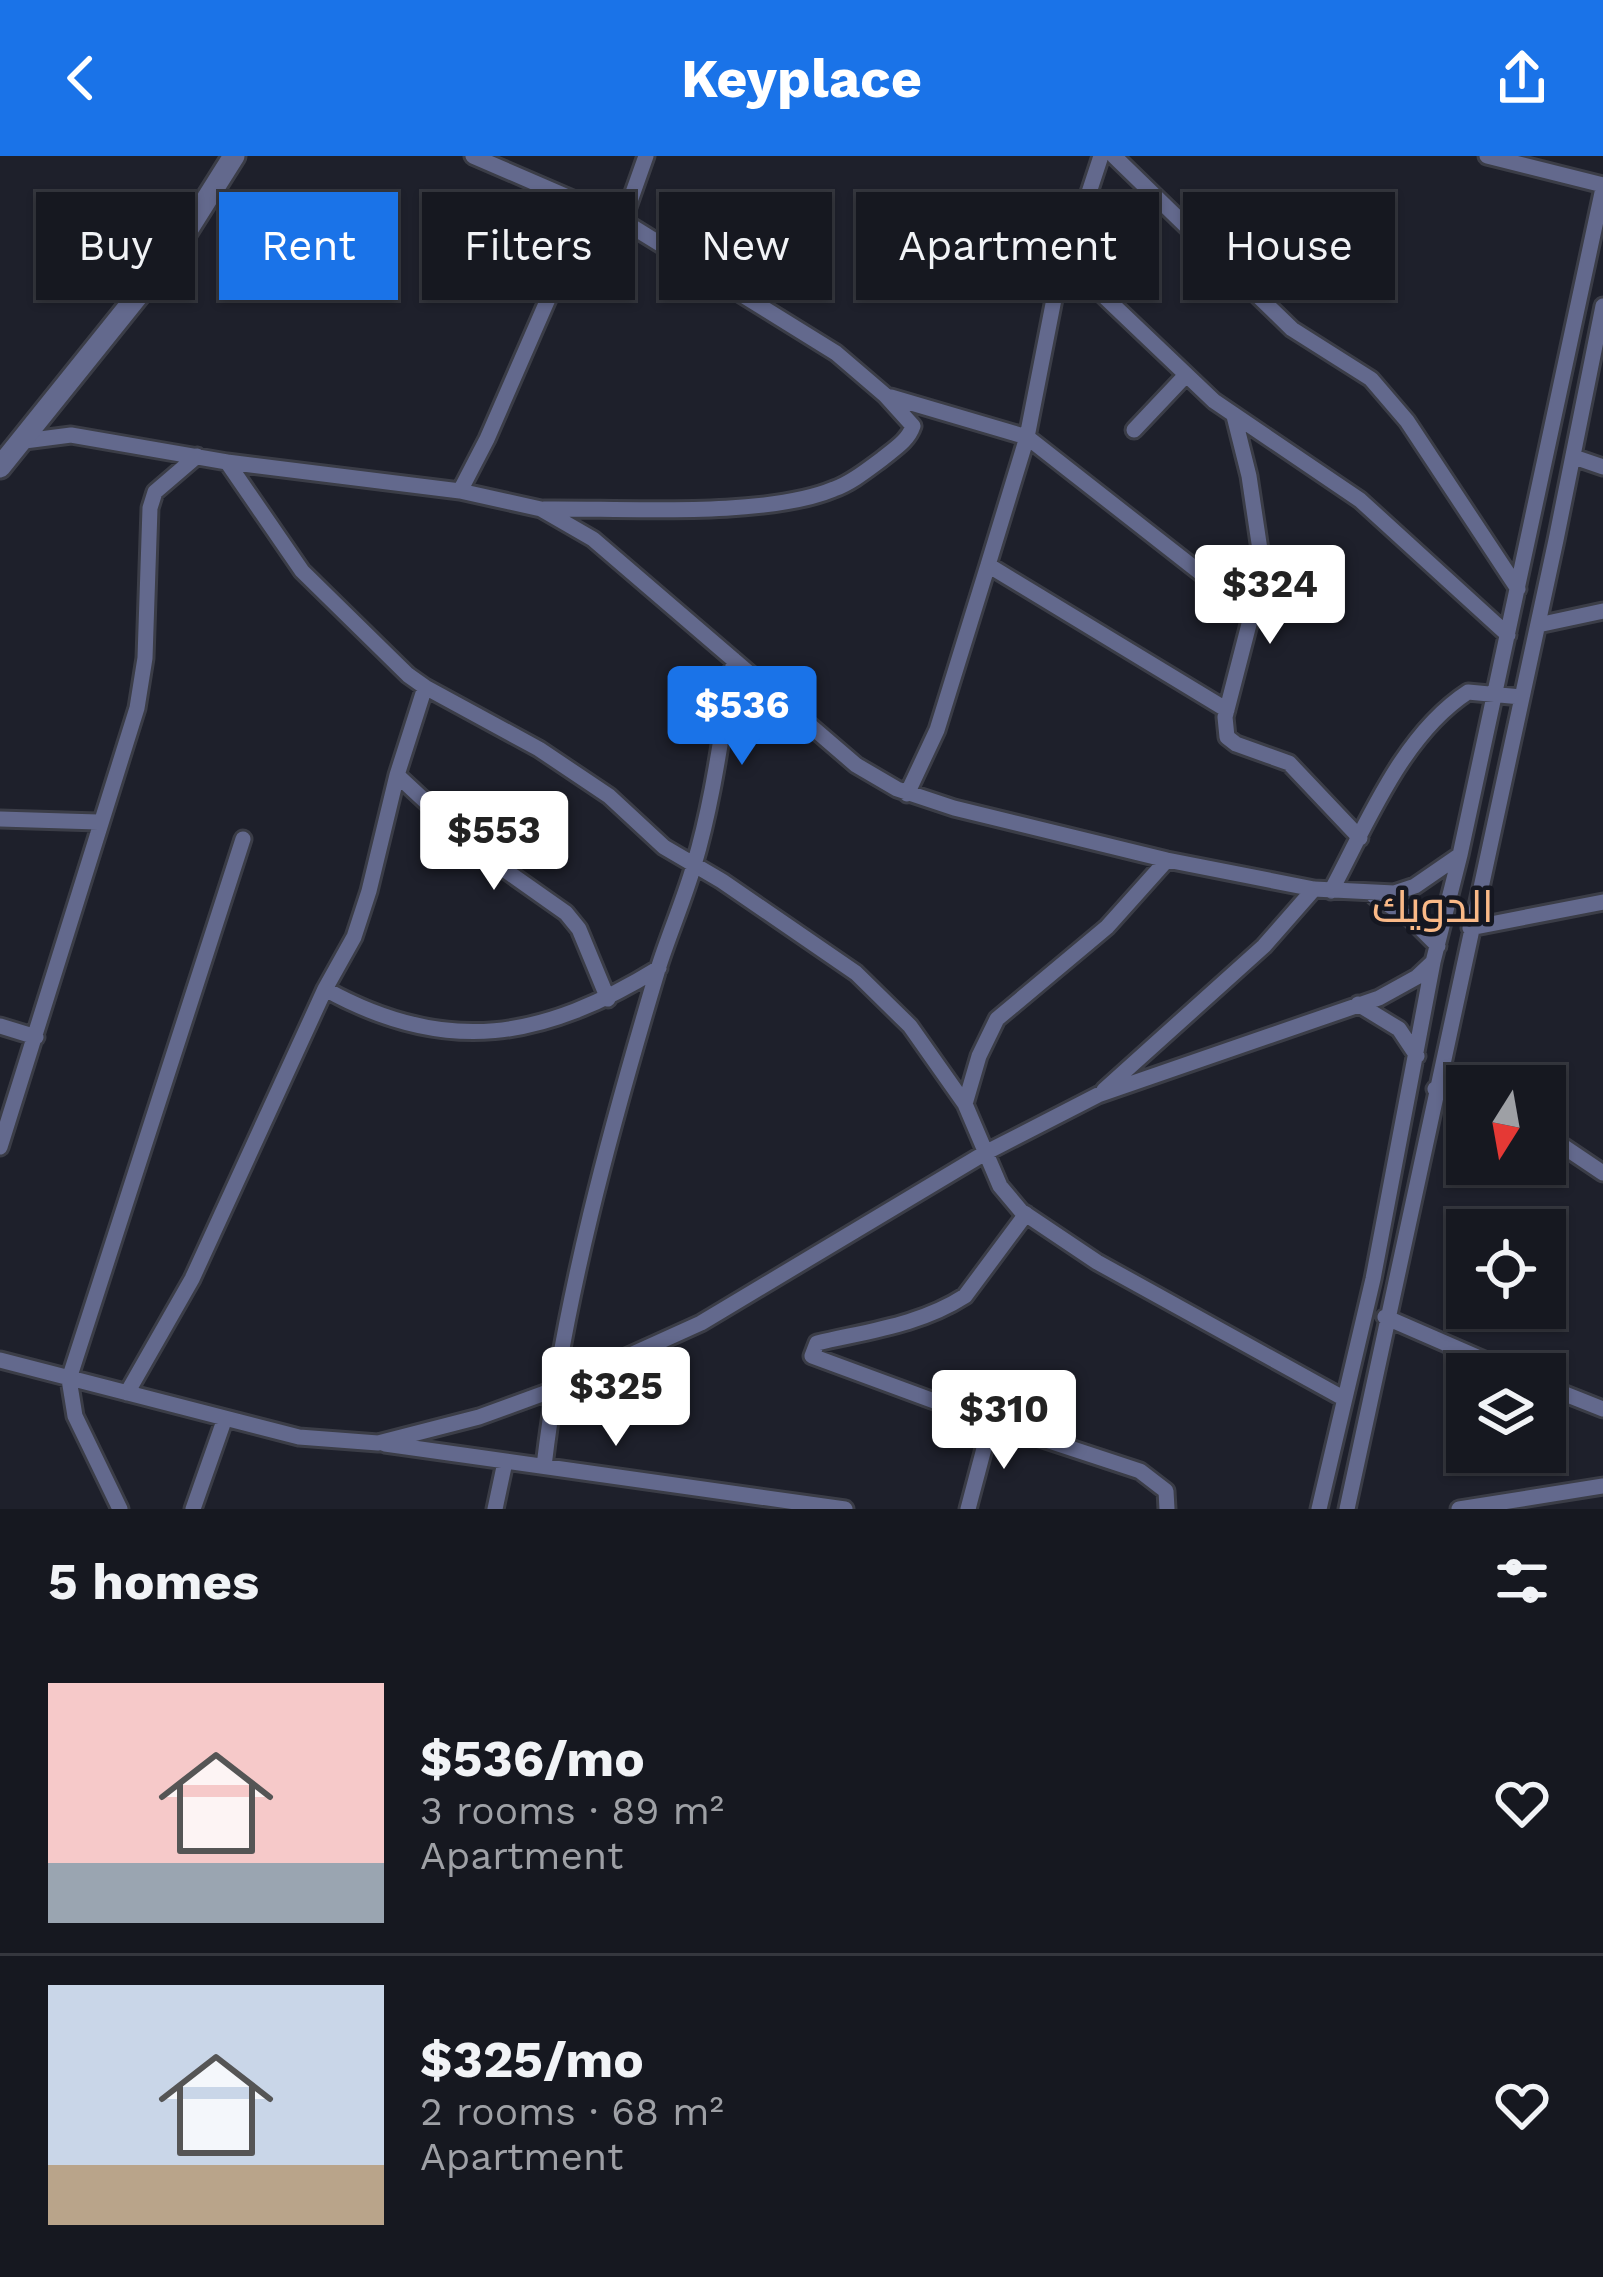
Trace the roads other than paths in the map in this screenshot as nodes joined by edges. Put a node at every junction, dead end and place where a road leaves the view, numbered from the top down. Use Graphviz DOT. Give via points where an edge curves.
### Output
graph roads {
  1 [pos="234,156"];
  2 [pos="473,156"];
  3 [pos="646,156"];
  4 [pos="1101,156"];
  5 [pos="1114,156"];
  6 [pos="1487,156"];
  7 [pos="1603,186"];
  8 [pos="558,192"];
  9 [pos="632,192"];
  10 [pos="1088,192"];
  11 [pos="635,228"];
  12 [pos="548,300"];
  13 [pos="1056,300"];
  14 [pos="1108,300"];
  15 [pos="1603,306"];
  16 [pos="1186,375"];
  17 [pos="886,395"];
  18 [pos="1234,416"];
  19 [pos="1134,430"];
  20 [pos="1027,437"];
  21 [pos="17,442"];
  22 [pos="196,456"];
  23 [pos="1574,457"];
  24 [pos="226,462"];
  25 [pos="0,466"];
  26 [pos="1603,467"];
  27 [pos="460,491"];
  28 [pos="541,508"];
  29 [pos="988,565"];
  30 [pos="1517,590"];
  31 [pos="1603,611"];
  32 [pos="1253,614"];
  33 [pos="1538,626"];
  34 [pos="1508,635"];
  35 [pos="734,659"];
  36 [pos="425,686"];
  37 [pos="1494,693"];
  38 [pos="1521,697"];
  39 [pos="1227,710"];
  40 [pos="397,775"];
  41 [pos="908,794"];
  42 [pos="0,819"];
  43 [pos="98,822"];
  44 [pos="1360,838"];
  45 [pos="243,839"];
  46 [pos="1460,855"];
  47 [pos="1166,860"];
  48 [pos="694,866"];
  49 [pos="1322,890"];
  50 [pos="1372,894"];
  51 [pos="1603,902"];
  52 [pos="1469,928"];
  53 [pos="1436,954"];
  54 [pos="659,968"];
  55 [pos="325,989"];
  56 [pos="608,999"];
  57 [pos="1358,1004"];
  58 [pos="0,1026"];
  59 [pos="35,1037"];
  60 [pos="1417,1056"];
  61 [pos="1435,1089"];
  62 [pos="1446,1092"];
  63 [pos="1098,1095"];
  64 [pos="964,1104"];
  65 [pos="1405,1118"];
  66 [pos="1427,1125"];
  67 [pos="0,1147"];
  68 [pos="1566,1148"];
  69 [pos="985,1153"];
  70 [pos="1603,1173"];
  71 [pos="1026,1214"];
  72 [pos="1385,1317"];
  73 [pos="1468,1353"];
  74 [pos="0,1360"];
  75 [pos="69,1379"];
  76 [pos="553,1390"];
  77 [pos="128,1393"];
  78 [pos="1566,1394"];
  79 [pos="1343,1398"];
  80 [pos="1603,1409"];
  81 [pos="225,1418"];
  82 [pos="991,1422"];
  83 [pos="378,1444"];
  84 [pos="506,1462"];
  85 [pos="544,1466"];
  86 [pos="1603,1486"];
  87 [pos="789,1505"];
  88 [pos="120,1509"];
  89 [pos="193,1509"];
  90 [pos="495,1509"];
  91 [pos="845,1509"];
  92 [pos="968,1509"];
  93 [pos="1167,1509"];
  94 [pos="1319,1509"];
  95 [pos="1347,1509"];
  96 [pos="1459,1509"];
  1 -- 21 [label="street" via="176,248"];
  2 -- 8 [label="street"];
  3 -- 9 [label="street"];
  4 -- 10 [label="street"];
  5 -- 30 [label="street" via="1292,329 1384,393"];
  6 -- 7 [label="street"];
  7 -- 30 [label="street"];
  11 -- 17 [label="street" via="836,353"];
  12 -- 27 [label="street"];
  13 -- 20 [label="street"];
  14 -- 16 [label="street"];
  15 -- 23 [label="street"];
  16 -- 18 [label="street"];
  16 -- 19 [label="street"];
  17 -- 20 [label="street"];
  17 -- 28 [label="street" via="912,421 912,432 831,491 739,506"];
  18 -- 32 [label="street" via="1263,560"];
  18 -- 34 [label="street" via="1360,500"];
  20 -- 29 [label="street"];
  20 -- 32 [label="street"];
  21 -- 22 [label="street" via="71,435"];
  21 -- 25 [label="street"];
  22 -- 24 [label="street"];
  22 -- 43 [label="street" via="155,492 150,508 145,658"];
  23 -- 26 [label="street"];
  23 -- 33 [label="street"];
  24 -- 27 [label="street"];
  24 -- 36 [label="street" via="302,571"];
  27 -- 28 [label="street"];
  28 -- 35 [label="street" via="593,539"];
  29 -- 39 [label="street"];
  29 -- 41 [label="street" via="937,730"];
  30 -- 34 [label="street"];
  31 -- 33 [label="street"];
  32 -- 39 [label="street"];
  33 -- 38 [label="street"];
  34 -- 37 [label="street"];
  35 -- 41 [label="street" via="856,765"];
  35 -- 48 [label="street"];
  36 -- 40 [label="street"];
  36 -- 48 [label="street" via="575,773"];
  37 -- 38 [label="street"];
  37 -- 44 [label="street" via="1463,694 1435,721"];
  37 -- 46 [label="street"];
  38 -- 52 [label="street"];
  39 -- 44 [label="street" via="1229,740 1288,763"];
  40 -- 55 [label="street" via="362,914"];
  40 -- 56 [label="street" via="481,854 566,913"];
  41 -- 47 [label="street"];
  42 -- 43 [label="street"];
  43 -- 59 [label="street"];
  44 -- 49 [label="street"];
  45 -- 75 [label="street"];
  46 -- 50 [label="street" via="1415,886"];
  46 -- 53 [label="street"];
  47 -- 49 [label="street"];
  47 -- 64 [label="street" via="1107,927 997,1019"];
  48 -- 54 [label="street"];
  48 -- 64 [label="street" via="880,994"];
  49 -- 50 [label="street"];
  49 -- 63 [label="street"];
  50 -- 53 [label="street" via="1411,919"];
  51 -- 52 [label="street"];
  52 -- 61 [label="street"];
  53 -- 57 [label="street" via="1399,989"];
  53 -- 60 [label="street"];
  54 -- 56 [label="street"];
  54 -- 76 [label="street"];
  55 -- 56 [label="street" via="390,1021 454,1032 542,1023"];
  55 -- 77 [label="street" via="192,1279"];
  57 -- 60 [label="street" via="1400,1029"];
  57 -- 63 [label="street"];
  58 -- 59 [label="street"];
  59 -- 67 [label="street"];
  60 -- 65 [label="street"];
  61 -- 62 [label="street"];
  61 -- 66 [label="street"];
  63 -- 69 [label="street"];
  64 -- 69 [label="street"];
  65 -- 66 [label="street"];
  65 -- 79 [label="street"];
  66 -- 72 [label="street"];
  68 -- 70 [label="street"];
  69 -- 71 [label="street"];
  69 -- 76 [label="street" via="700,1323"];
  71 -- 79 [label="street"];
  71 -- 82 [label="street" via="953,1304 817,1342 811,1351"];
  72 -- 73 [label="street"];
  72 -- 95 [label="street"];
  74 -- 75 [label="street"];
  75 -- 77 [label="street"];
  75 -- 88 [label="street" via="75,1417"];
  76 -- 83 [label="street"];
  76 -- 85 [label="street"];
  77 -- 81 [label="street"];
  78 -- 80 [label="street"];
  79 -- 94 [label="street"];
  81 -- 83 [label="street" via="299,1437"];
  81 -- 89 [label="street"];
  82 -- 92 [label="street"];
  82 -- 93 [label="street" via="1140,1471 1166,1491"];
  83 -- 84 [label="street"];
  84 -- 85 [label="street"];
  84 -- 90 [label="street"];
  85 -- 87 [label="street"];
  86 -- 96 [label="street"];
  87 -- 91 [label="street"];
}
